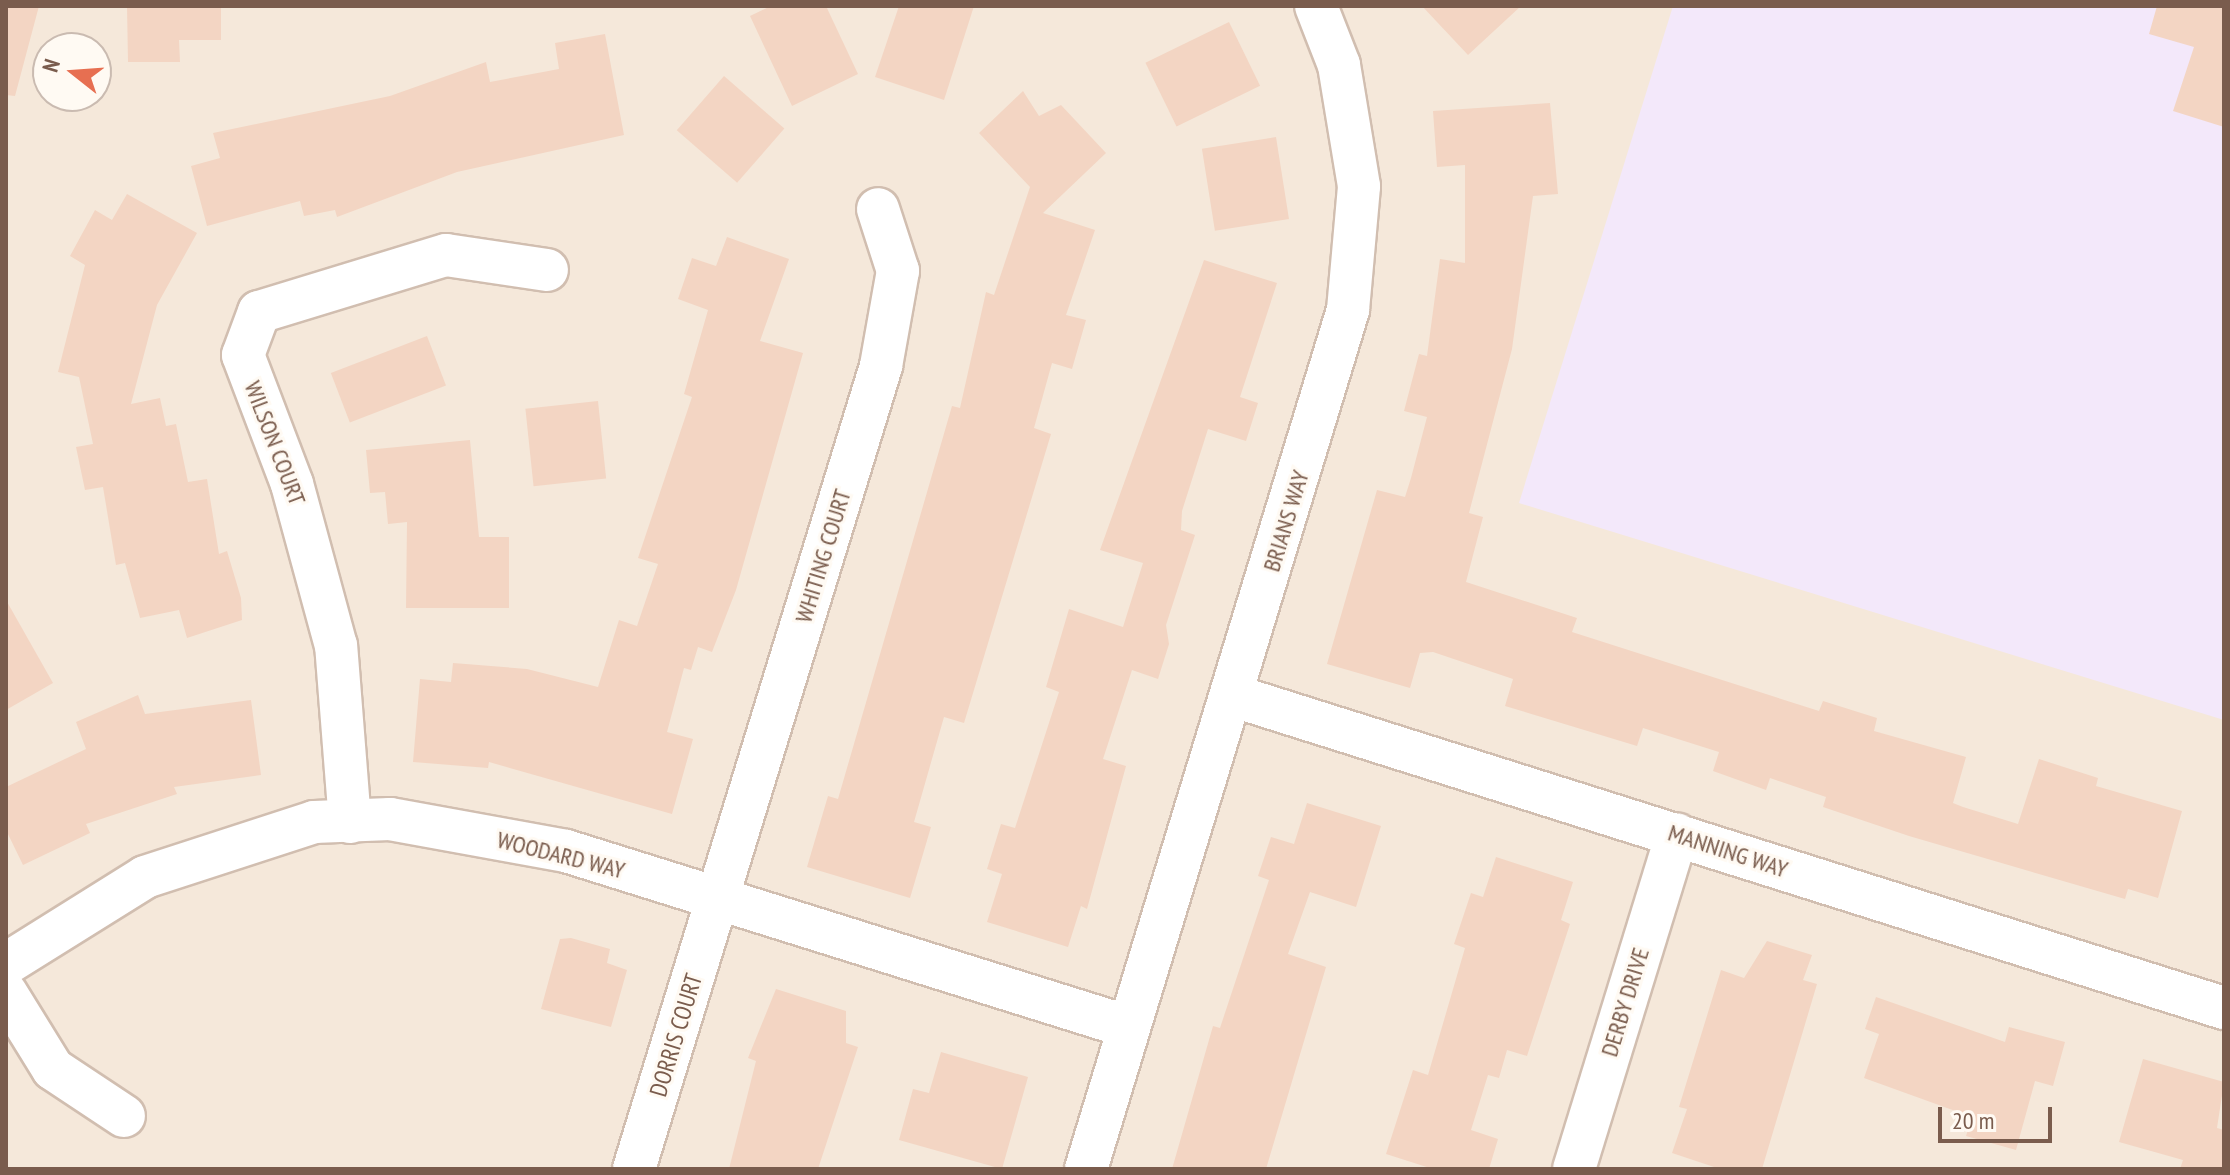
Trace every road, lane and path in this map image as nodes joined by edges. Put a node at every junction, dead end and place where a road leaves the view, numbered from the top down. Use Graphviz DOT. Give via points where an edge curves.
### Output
graph roads {
  1 [pos="1316,6"];
  2 [pos="878,209"];
  3 [pos="547,270"];
  4 [pos="1231,695"];
  5 [pos="350,822"];
  6 [pos="1677,835"];
  7 [pos="718,900"];
  8 [pos="6,964"];
  9 [pos="6,993"];
  10 [pos="2224,1008"];
  11 [pos="1129,1027"];
  12 [pos="124,1116"];
  13 [pos="634,1169"];
  14 [pos="1086,1169"];
  15 [pos="1574,1169"];
  1 -- 4 [label="street, BRIANS WAY" via="1339,65 1352,134 1359,236 1348,310"];
  2 -- 7 [label="street, WHITING COURT" via="898,271 881,366"];
  3 -- 5 [label="street, WILSON COURT" via="446,255 259,312 243,355 292,484 330,618"];
  4 -- 6 [label="street, MANNING WAY"];
  4 -- 11 [label="street, BRIANS WAY"];
  5 -- 7 [label="street, WOODARD WAY" via="390,819 566,851"];
  5 -- 8 [label="street, WOODARD WAY" via="314,822 145,877"];
  6 -- 10 [label="street, MANNING WAY"];
  6 -- 15 [label="street, DERBY DRIVE"];
  7 -- 11 [label="street, WOODARD WAY"];
  7 -- 13 [label="street, DORRIS COURT"];
  9 -- 12 [label="street" via="53,1069"];
  11 -- 14 [label="street, BRIANS WAY"];
}
